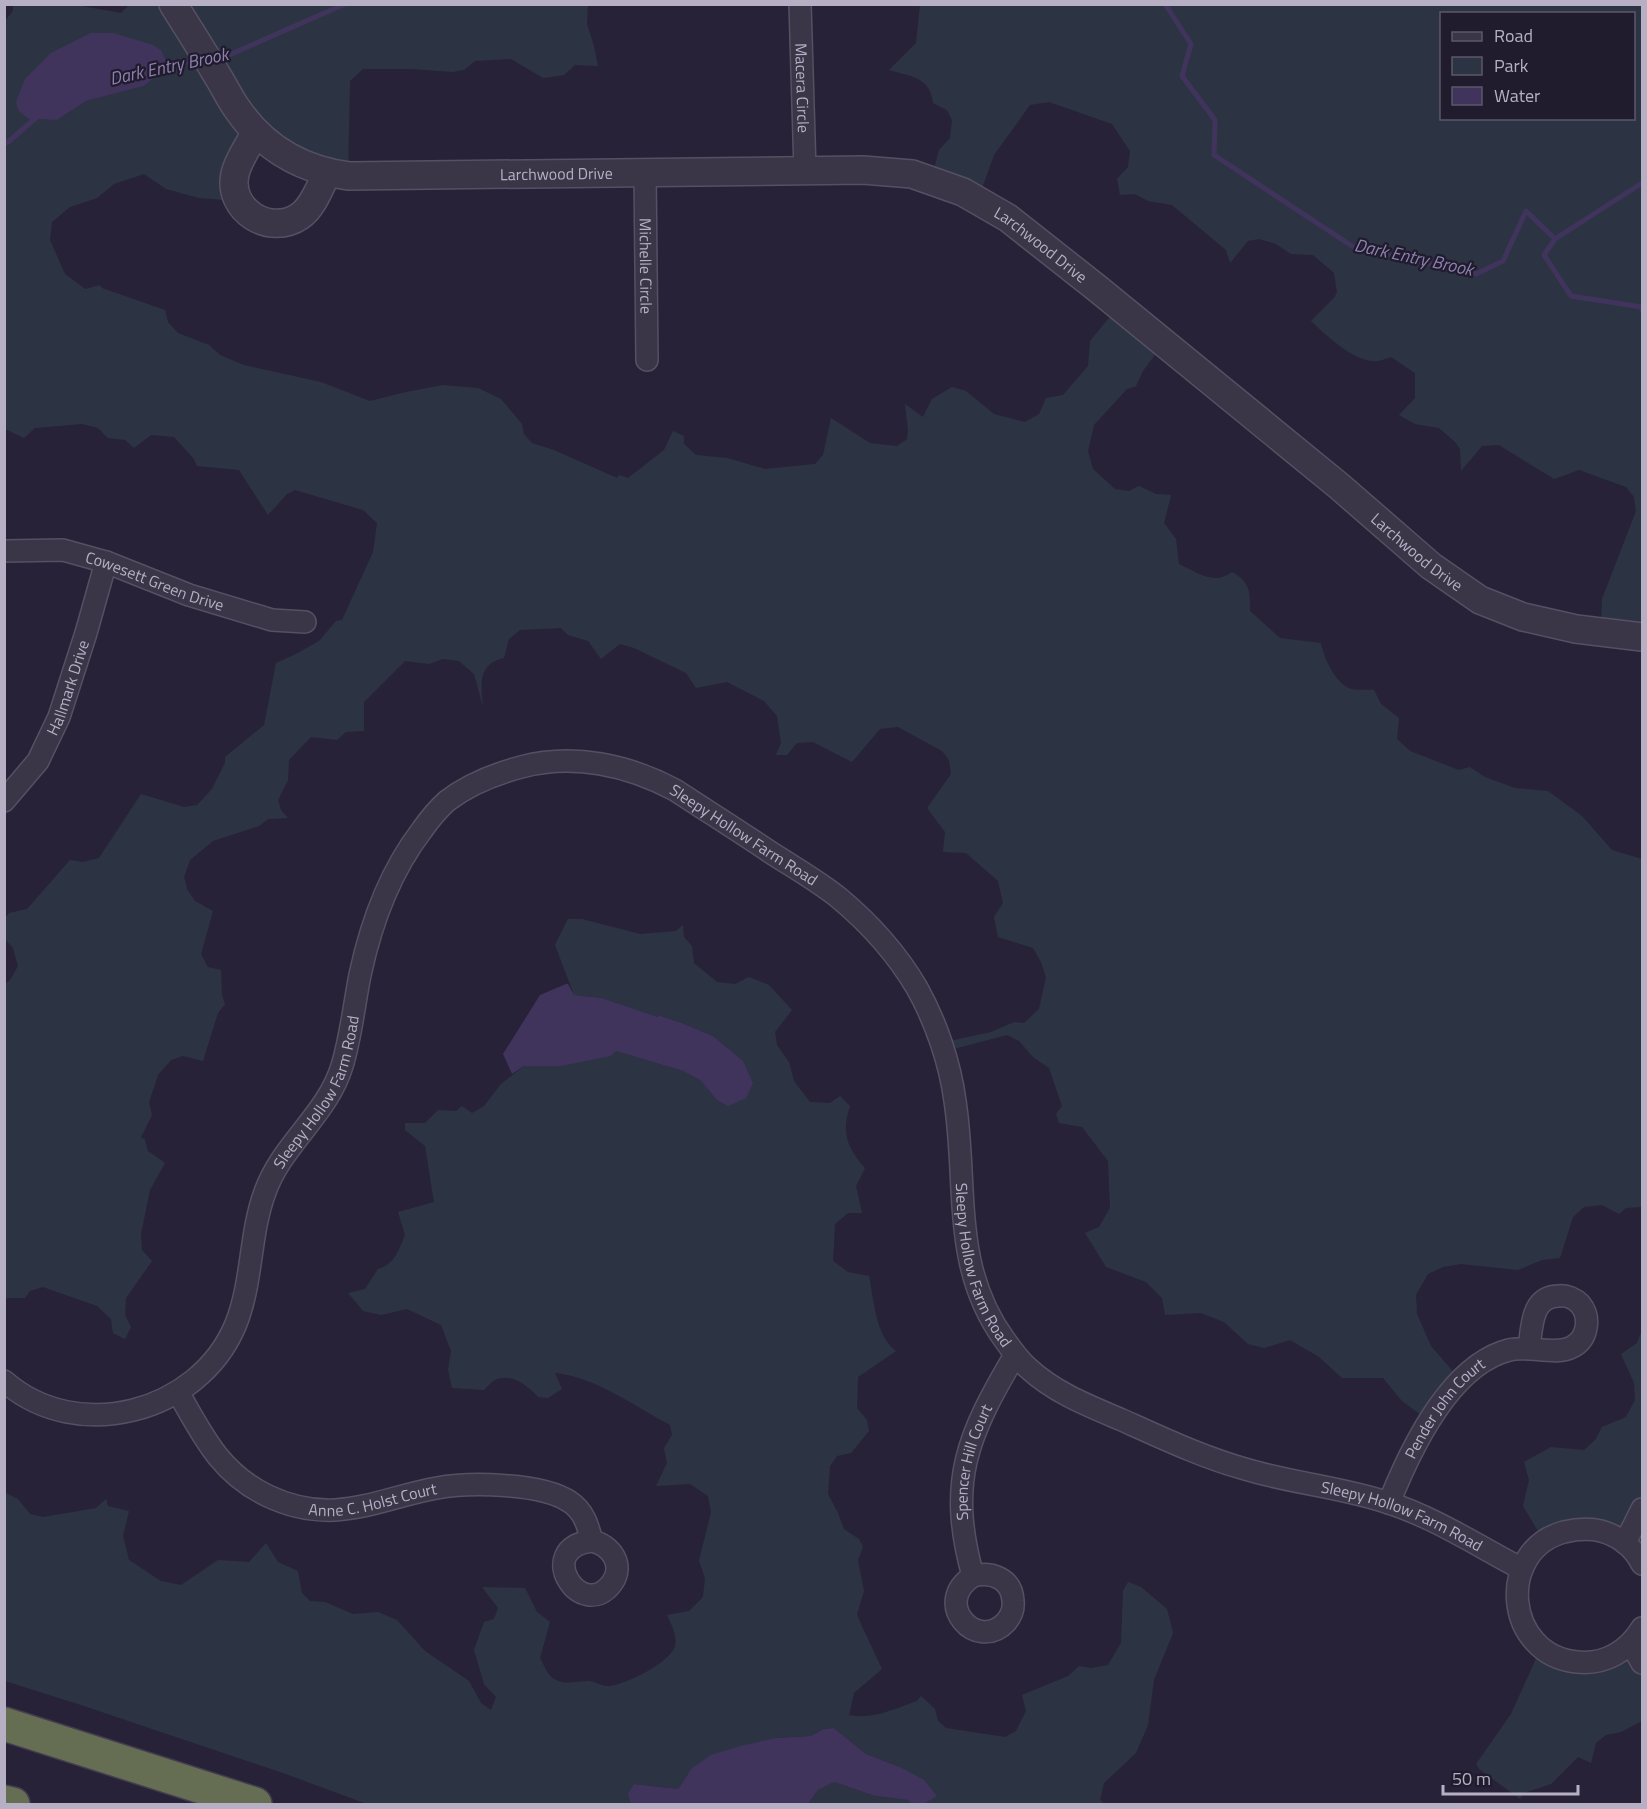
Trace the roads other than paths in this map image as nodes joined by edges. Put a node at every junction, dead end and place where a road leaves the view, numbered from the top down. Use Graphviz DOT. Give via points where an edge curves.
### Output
graph roads {
  1 [pos="173,4"];
  2 [pos="800,4"];
  3 [pos="256,132"];
  4 [pos="805,171"];
  5 [pos="645,172"];
  6 [pos="327,173"];
  7 [pos="647,360"];
  8 [pos="4,551"];
  9 [pos="106,562"];
  10 [pos="305,622"];
  11 [pos="1642,637"];
  12 [pos="4,801"];
  13 [pos="1529,1348"];
  14 [pos="1015,1355"];
  15 [pos="4,1381"];
  16 [pos="178,1392"];
  17 [pos="1389,1503"];
  18 [pos="1642,1509"];
  19 [pos="592,1541"];
  20 [pos="1626,1543"];
  21 [pos="1642,1564"];
  22 [pos="1522,1569"];
  23 [pos="973,1576"];
  24 [pos="1637,1636"];
  25 [pos="1642,1663"];
  26 [pos="4,1724"];
  27 [pos="4,1802"];
  28 [pos="13,1804"];
  29 [pos="255,1804"];
  1 -- 3 [label="street, Larchwood Drive" via="237,110"];
  2 -- 4 [label="street, Macera Circle"];
  3 -- 6 [label="street, Larchwood Drive" via="287,156"];
  3 -- 6 [label="street" via="237,169 235,189 239,202 260,221 273,224 300,216 310,206"];
  4 -- 5 [label="street, Larchwood Drive"];
  4 -- 11 [label="street, Larchwood Drive" via="912,174 963,192 1008,218 1098,289 1431,566 1480,600 1544,622"];
  5 -- 6 [label="street, Larchwood Drive" via="349,176"];
  5 -- 7 [label="street, Michelle Circle"];
  8 -- 9 [label="street, Cowesett Green Drive" via="63,550"];
  9 -- 10 [label="street, Cowesett Green Drive" via="189,595 272,620"];
  9 -- 12 [label="street, Hallmark Drive" via="58,717 38,761"];
  13 -- 17 [label="street, Pender John Court" via="1499,1353 1461,1378 1415,1444"];
  14 -- 16 [label="street, Sleepy Hollow Farm Road" via="993,1324 972,1273 964,1222 956,1101 934,1022 894,954 837,897 675,790 628,770 562,760 502,772 473,785 447,802 408,848 390,879 372,927 341,1069 329,1096 288,1149 265,1192 243,1305 234,1328 207,1368"];
  14 -- 17 [label="street, Sleepy Hollow Farm Road" via="1068,1396 1212,1459"];
  14 -- 23 [label="street, Spencer Hill Court" via="979,1420 965,1464 961,1512"];
  15 -- 16 [label="street, Sleepy Hollow Farm Road" via="52,1408 99,1415 147,1407"];
  16 -- 19 [label="street, Anne C. Holst Court" via="213,1452 227,1467 246,1484 288,1504 310,1509 357,1508 440,1487 505,1486 544,1491 570,1502 587,1522"];
  17 -- 22 [label="street, Sleepy Hollow Farm Road" via="1425,1517"];
  18 -- 20 [label="street"];
  20 -- 21 [label="street"];
  20 -- 22 [label="street" via="1594,1529 1559,1533 1531,1554"];
  22 -- 24 [label="street" via="1517,1602 1521,1619 1539,1647 1553,1656 1569,1662 1602,1661 1617,1654"];
  24 -- 25 [label="street"];
  26 -- 29 [label="highway"];
  27 -- 28 [label="highway"];
}
